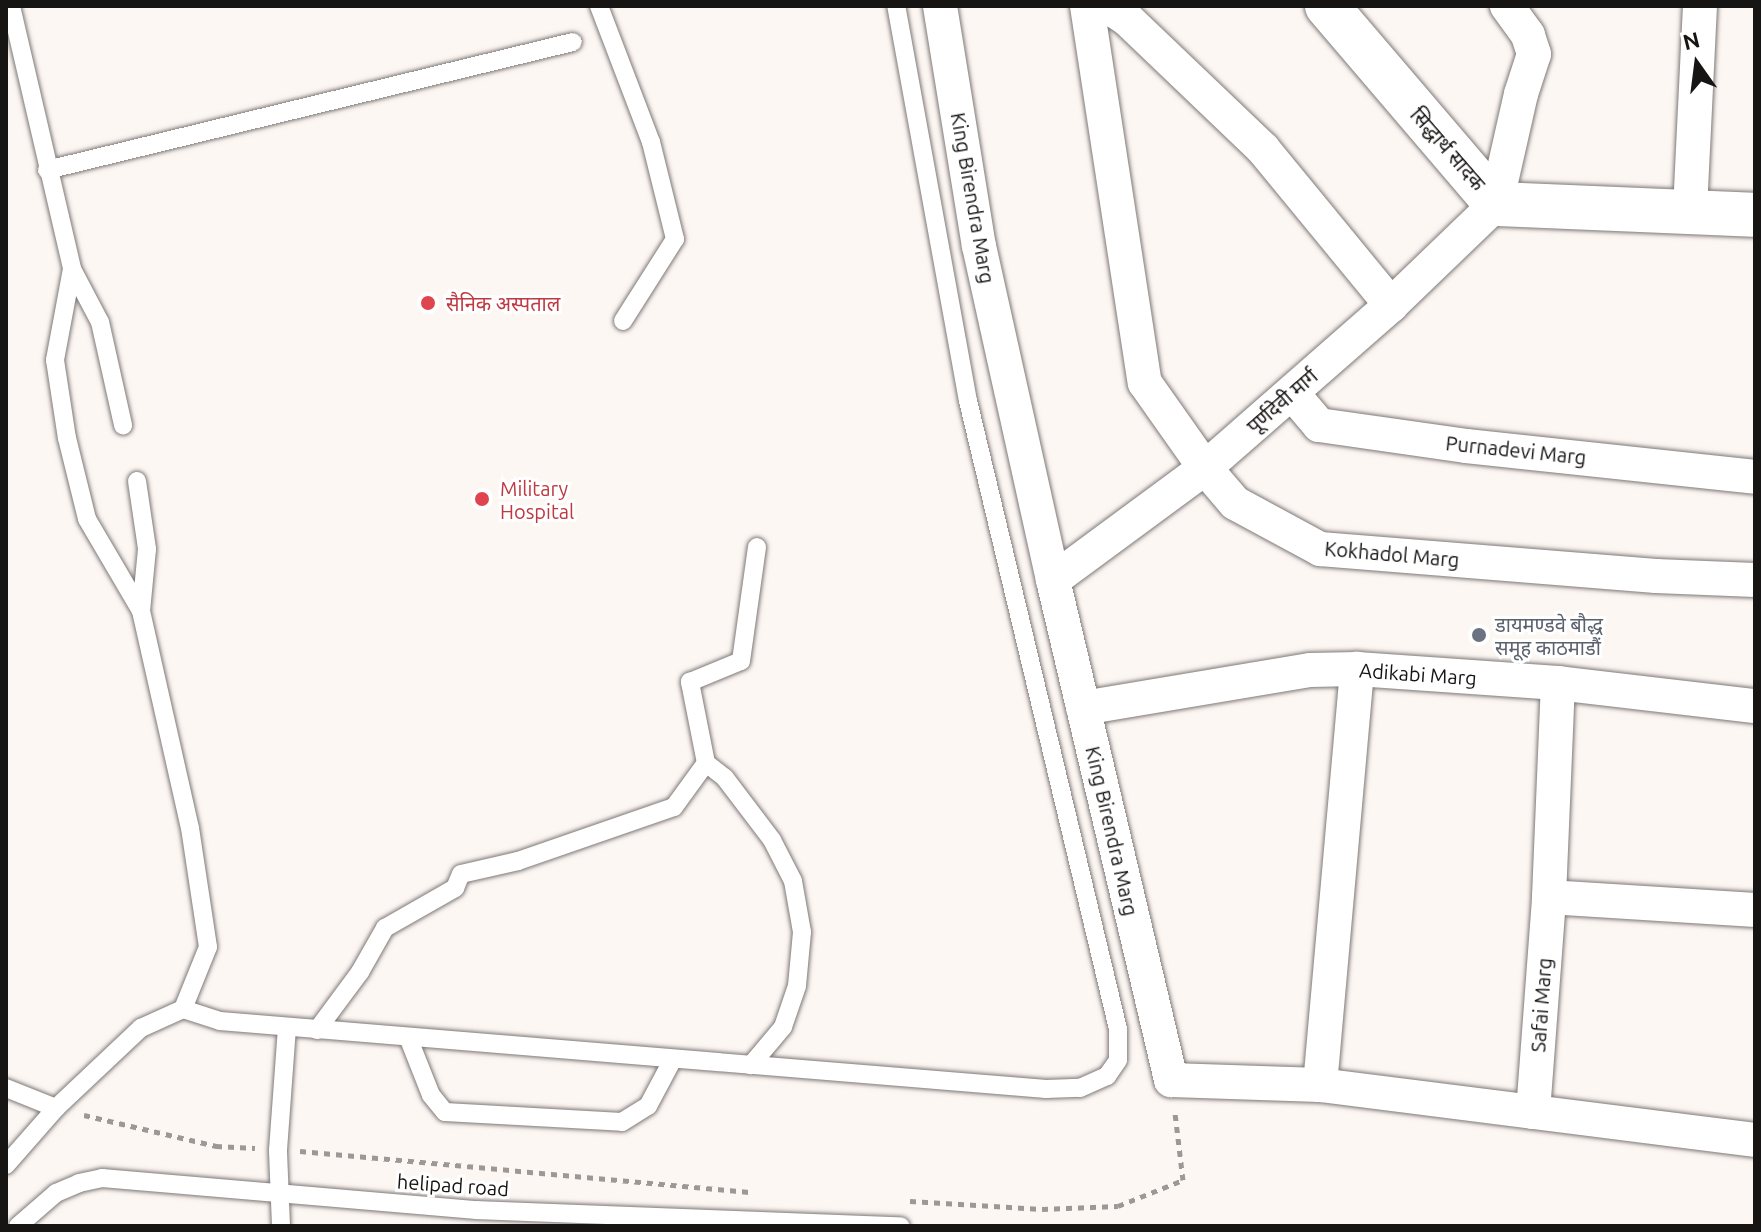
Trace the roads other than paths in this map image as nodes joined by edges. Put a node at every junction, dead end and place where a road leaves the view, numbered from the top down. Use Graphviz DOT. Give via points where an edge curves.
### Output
graph roads {
  1 [pos="11,6"];
  2 [pos="599,6"];
  3 [pos="896,6"];
  4 [pos="940,6"];
  5 [pos="1087,6"];
  6 [pos="1107,6"];
  7 [pos="1327,6"];
  8 [pos="1507,6"];
  9 [pos="1700,6"];
  10 [pos="573,42"];
  11 [pos="47,170"];
  12 [pos="1496,204"];
  13 [pos="1690,210"];
  14 [pos="1755,215"];
  15 [pos="72,269"];
  16 [pos="1391,305"];
  17 [pos="623,321"];
  18 [pos="1292,393"];
  19 [pos="123,425"];
  20 [pos="1205,468"];
  21 [pos="1755,477"];
  22 [pos="137,481"];
  23 [pos="757,547"];
  24 [pos="1053,580"];
  25 [pos="1755,580"];
  26 [pos="141,611"];
  27 [pos="1357,669"];
  28 [pos="1558,683"];
  29 [pos="1755,706"];
  30 [pos="1083,708"];
  31 [pos="706,763"];
  32 [pos="1549,897"];
  33 [pos="1755,910"];
  34 [pos="183,1009"];
  35 [pos="287,1027"];
  36 [pos="317,1030"];
  37 [pos="408,1037"];
  38 [pos="673,1059"];
  39 [pos="751,1065"];
  40 [pos="1320,1085"];
  41 [pos="6,1088"];
  42 [pos="56,1108"];
  43 [pos="1533,1112"];
  44 [pos="1755,1140"];
  45 [pos="6,1165"];
  46 [pos="281,1193"];
  47 [pos="18,1226"];
  48 [pos="281,1226"];
  49 [pos="901,1226"];
  1 -- 11 [label="lane"];
  2 -- 17 [label="lane" via="651,142 675,239"];
  3 -- 39 [label="lane" via="968,401 1118,1029 1118,1060 1107,1076 1080,1088 1046,1089"];
  4 -- 24 [label="street, King Birendra Marg" via="979,246"];
  5 -- 20 [label="street, Kokhadol Marg" via="1145,383"];
  6 -- 16 [label="street" via="1263,149"];
  7 -- 12 [label="street, सिद्धार्थ सादक"];
  8 -- 12 [label="street" via="1528,35 1534,54"];
  9 -- 13 [label="street"];
  10 -- 11 [label="lane"];
  11 -- 15 [label="lane"];
  12 -- 13 [label="street, सिद्धार्थ सादक"];
  12 -- 16 [label="street, पूर्णदेवी मार्ग"];
  13 -- 14 [label="street, सिद्धार्थ सादक"];
  15 -- 19 [label="lane" via="100,322"];
  15 -- 26 [label="lane" via="55,360 67,438 87,519"];
  16 -- 18 [label="street, पूर्णदेवी मार्ग"];
  18 -- 20 [label="street, पूर्णदेवी मार्ग"];
  18 -- 21 [label="street, Purnadevi Marg" via="1319,425"];
  20 -- 24 [label="street, पूर्णदेवी मार्ग"];
  20 -- 25 [label="street, Kokhadol Marg" via="1235,503 1320,549"];
  22 -- 26 [label="lane" via="147,549"];
  23 -- 31 [label="lane" via="741,661 690,682"];
  24 -- 30 [label="street, King Birendra Marg"];
  26 -- 34 [label="lane" via="190,828 208,947"];
  27 -- 28 [label="street, Adikabi Marg"];
  27 -- 30 [label="street, Adikabi Marg" via="1310,670"];
  27 -- 40 [label="street"];
  28 -- 29 [label="street, Adikabi Marg"];
  28 -- 32 [label="street, Safai Marg"];
  30 -- 40 [label="street, King Birendra Marg" via="1171,1080"];
  31 -- 36 [label="lane" via="674,807 518,861 461,874 455,888 385,928"];
  31 -- 39 [label="lane" via="725,778 772,840 793,881 802,932 797,986 783,1027"];
  32 -- 33 [label="street"];
  32 -- 43 [label="street, Safai Marg"];
  34 -- 35 [label="lane" via="220,1021"];
  34 -- 42 [label="lane" via="141,1028"];
  35 -- 36 [label="lane"];
  35 -- 46 [label="lane" via="278,1150"];
  36 -- 37 [label="lane"];
  37 -- 38 [label="lane"];
  37 -- 38 [label="lane" via="431,1095 445,1112 622,1122 648,1106"];
  38 -- 39 [label="lane"];
  40 -- 43 [label="street"];
  41 -- 42 [label="lane"];
  42 -- 45 [label="lane"];
  43 -- 44 [label="street"];
  46 -- 47 [label="lane, helipad road" via="102,1178 56,1193"];
  46 -- 48 [label="lane"];
  46 -- 49 [label="lane, helipad road" via="477,1210"];
}
